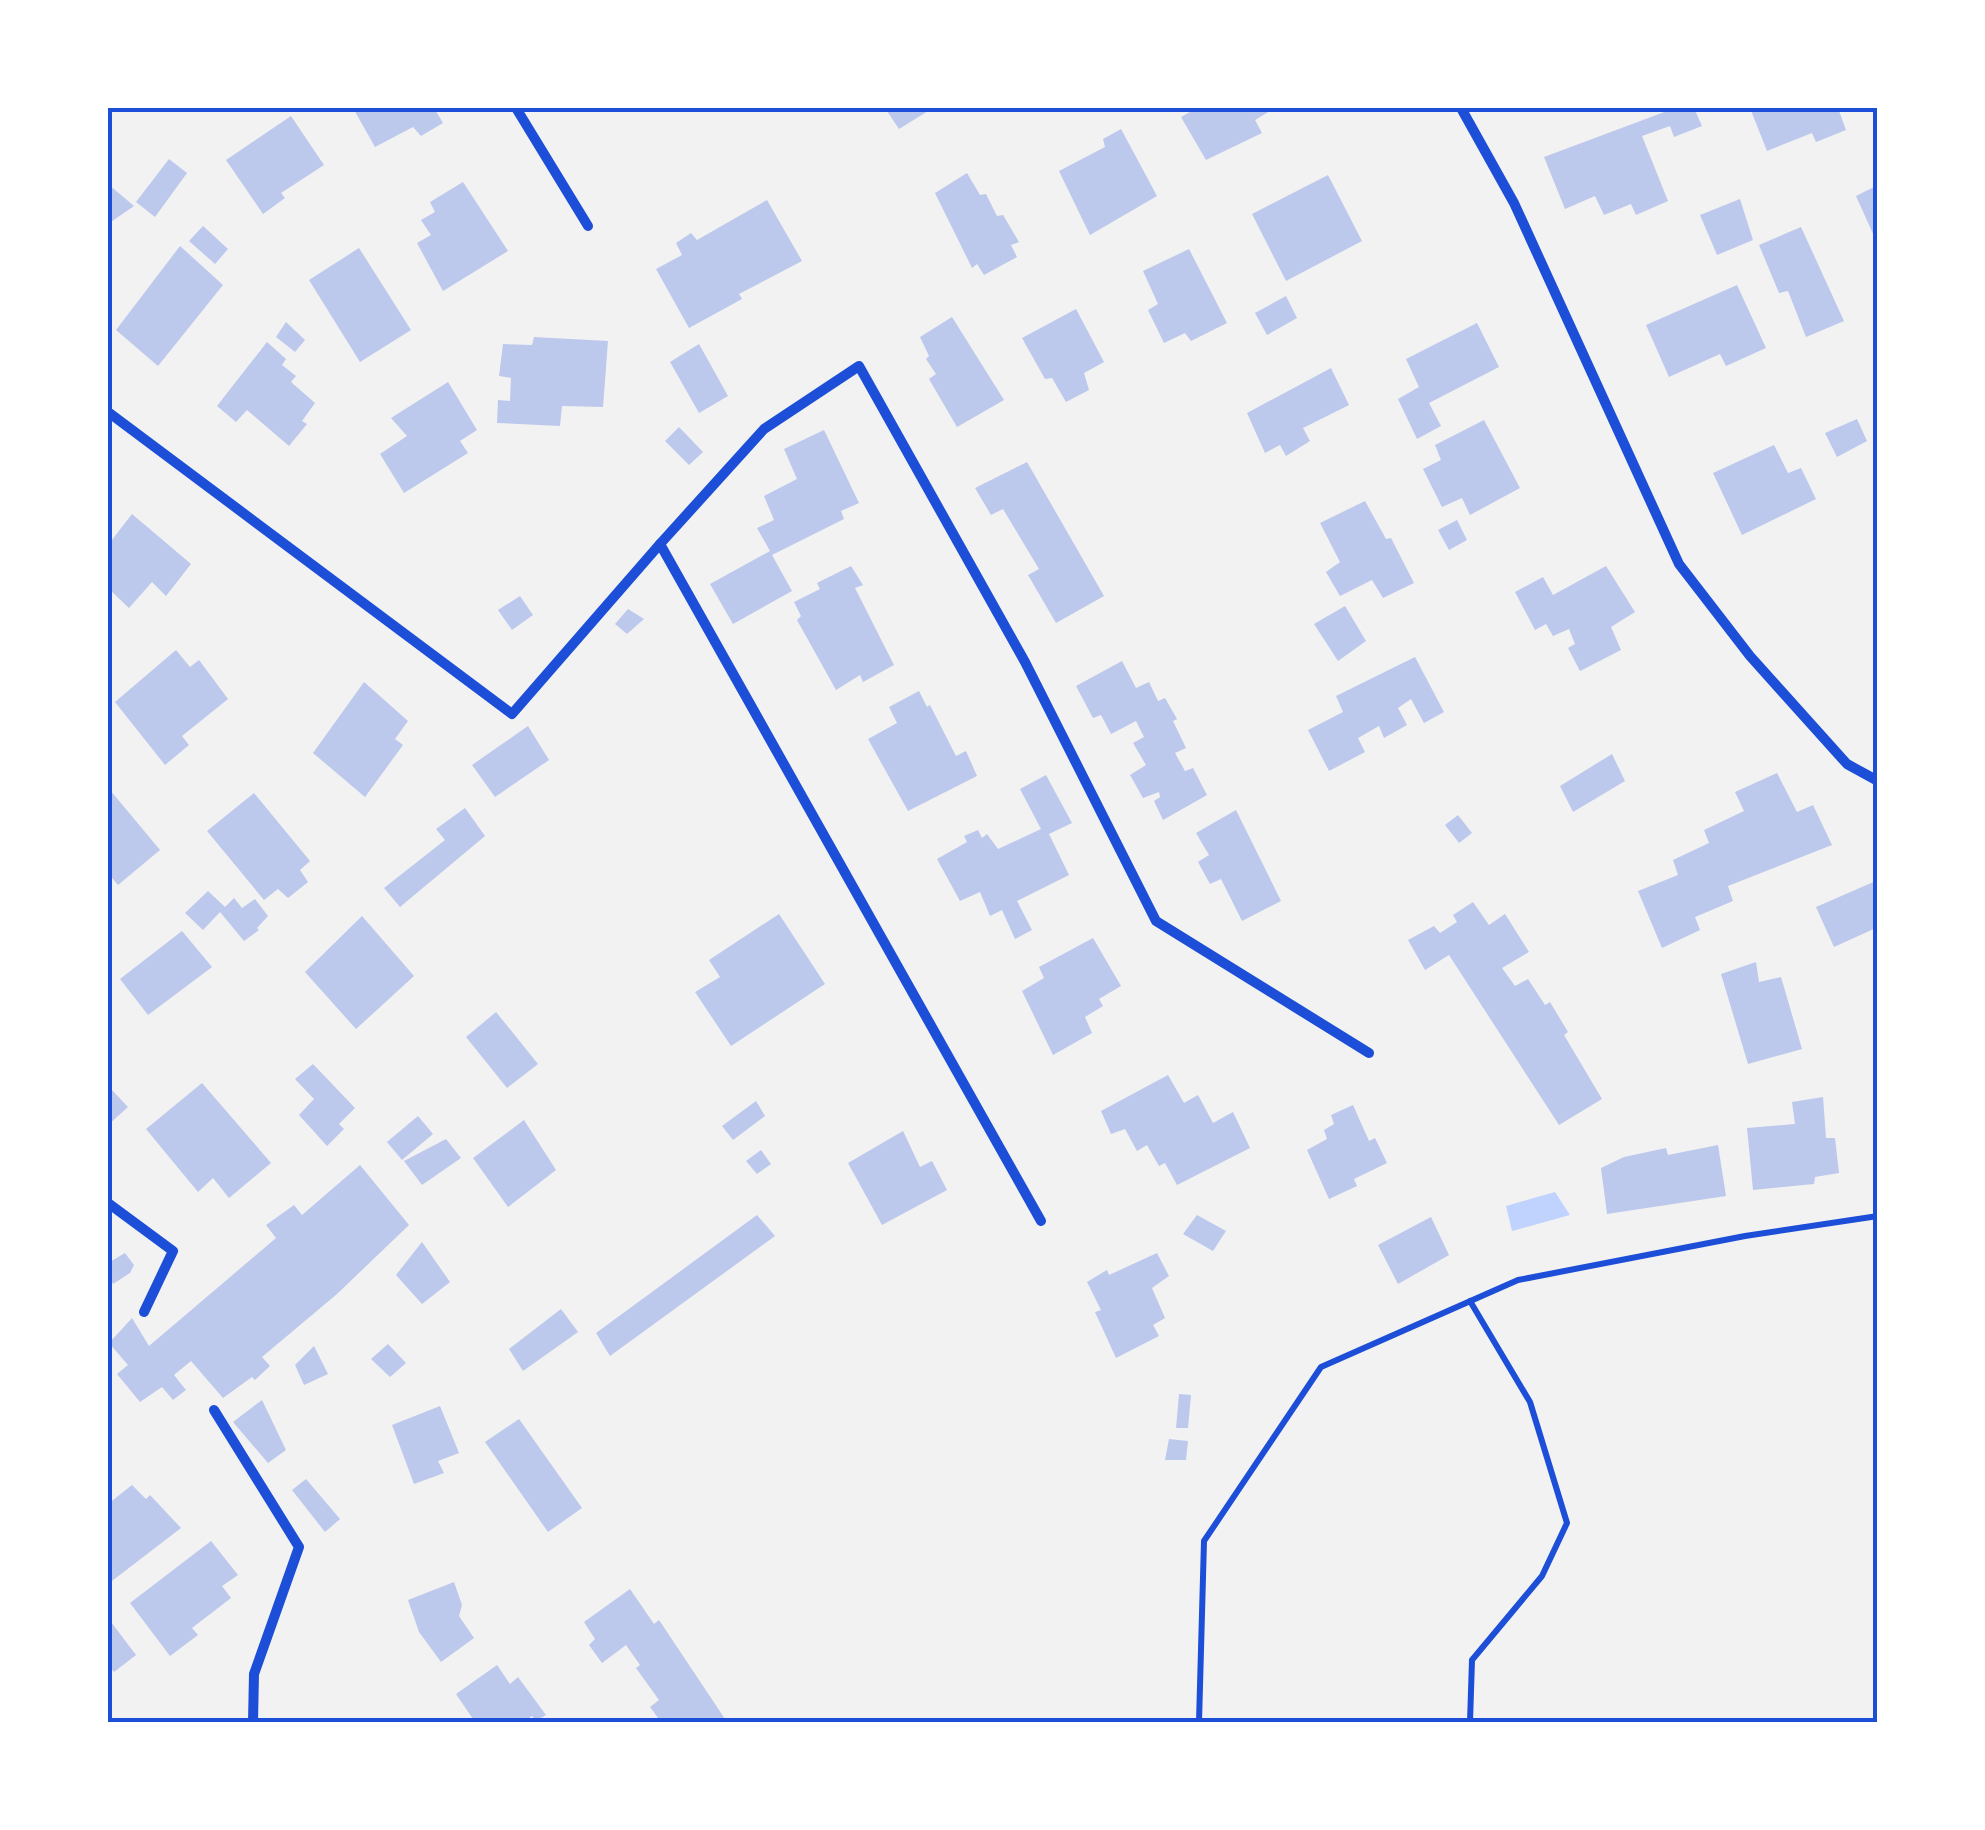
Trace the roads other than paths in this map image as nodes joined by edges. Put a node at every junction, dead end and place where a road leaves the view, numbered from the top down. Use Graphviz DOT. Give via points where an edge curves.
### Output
graph roads {
  1 [pos="516,108"];
  2 [pos="1460,108"];
  3 [pos="588,226"];
  4 [pos="108,412"];
  5 [pos="660,544"];
  6 [pos="1878,781"];
  7 [pos="1369,1052"];
  8 [pos="108,1203"];
  9 [pos="1041,1221"];
  10 [pos="144,1312"];
  11 [pos="214,1410"];
  12 [pos="253,1722"];
  1 -- 3 [label="street"];
  2 -- 6 [label="street" via="1514,203 1679,564 1846,764"];
  4 -- 5 [label="street" via="512,714"];
  5 -- 7 [label="street" via="764,430 860,366 1024,662 1156,921"];
  5 -- 9 [label="street"];
  8 -- 10 [label="street" via="174,1251"];
  11 -- 12 [label="street" via="300,1547 254,1674"];
}
